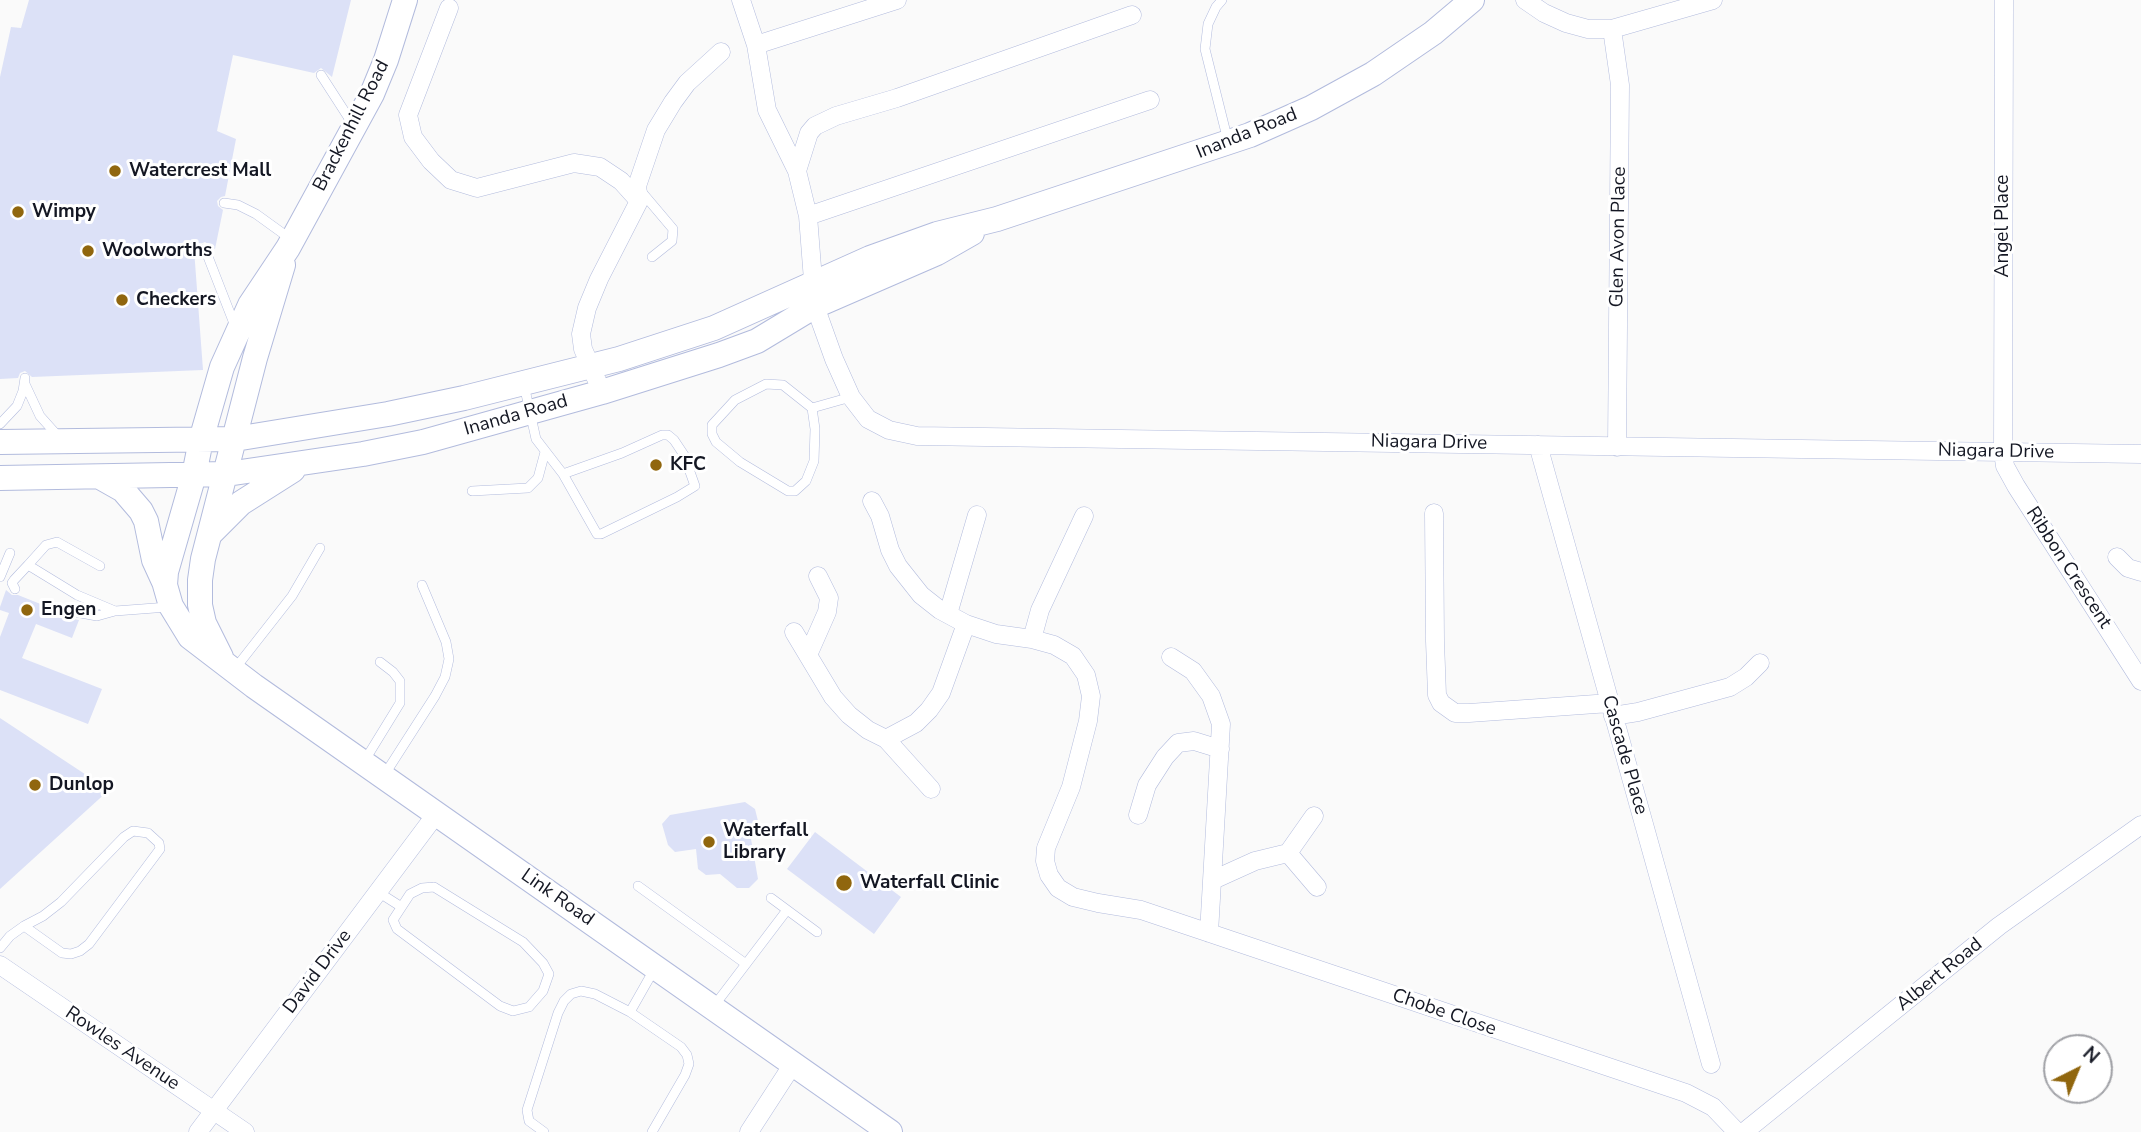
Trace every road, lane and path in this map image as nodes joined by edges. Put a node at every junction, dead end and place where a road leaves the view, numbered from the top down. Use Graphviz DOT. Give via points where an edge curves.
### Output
graph roads {
  1 [pos="405,0"];
  2 [pos="741,0"];
  3 [pos="897,0"];
  4 [pos="1222,0"];
  5 [pos="1472,0"];
  6 [pos="1525,0"];
  7 [pos="1713,0"];
  8 [pos="2004,0"];
  9 [pos="449,8"];
  10 [pos="1132,15"];
  11 [pos="1612,29"];
  12 [pos="756,45"];
  13 [pos="720,52"];
  14 [pos="325,76"];
  15 [pos="1150,100"];
  16 [pos="355,127"];
  17 [pos="1229,144"];
  18 [pos="797,171"];
  19 [pos="638,194"];
  20 [pos="224,203"];
  21 [pos="808,216"];
  22 [pos="290,244"];
  23 [pos="205,249"];
  24 [pos="652,257"];
  25 [pos="814,295"];
  26 [pos="237,331"];
  27 [pos="591,366"];
  28 [pos="523,384"];
  29 [pos="602,391"];
  30 [pos="851,397"];
  31 [pos="812,408"];
  32 [pos="530,412"];
  33 [pos="0,424"];
  34 [pos="234,439"];
  35 [pos="201,440"];
  36 [pos="0,442"];
  37 [pos="67,442"];
  38 [pos="1538,445"];
  39 [pos="1617,447"];
  40 [pos="545,452"];
  41 [pos="2003,452"];
  42 [pos="2141,454"];
  43 [pos="309,462"];
  44 [pos="227,474"];
  45 [pos="563,474"];
  46 [pos="194,475"];
  47 [pos="99,477"];
  48 [pos="0,478"];
  49 [pos="472,491"];
  50 [pos="872,500"];
  51 [pos="1434,513"];
  52 [pos="977,516"];
  53 [pos="1084,516"];
  54 [pos="209,535"];
  55 [pos="320,548"];
  56 [pos="10,553"];
  57 [pos="2117,557"];
  58 [pos="27,565"];
  59 [pos="100,566"];
  60 [pos="2141,572"];
  61 [pos="0,576"];
  62 [pos="818,576"];
  63 [pos="422,585"];
  64 [pos="15,589"];
  65 [pos="168,596"];
  66 [pos="200,605"];
  67 [pos="70,611"];
  68 [pos="116,611"];
  69 [pos="948,614"];
  70 [pos="966,624"];
  71 [pos="794,632"];
  72 [pos="1032,639"];
  73 [pos="808,655"];
  74 [pos="1171,657"];
  75 [pos="380,662"];
  76 [pos="1760,663"];
  77 [pos="229,668"];
  78 [pos="2141,681"];
  79 [pos="1611,709"];
  80 [pos="886,739"];
  81 [pos="1220,749"];
  82 [pos="374,769"];
  83 [pos="931,789"];
  84 [pos="437,813"];
  85 [pos="1138,815"];
  86 [pos="1314,816"];
  87 [pos="2141,825"];
  88 [pos="1288,853"];
  89 [pos="1213,880"];
  90 [pos="638,886"];
  91 [pos="1317,887"];
  92 [pos="378,892"];
  93 [pos="771,898"];
  94 [pos="400,906"];
  95 [pos="787,910"];
  96 [pos="24,926"];
  97 [pos="817,932"];
  98 [pos="1209,933"];
  99 [pos="0,948"];
  100 [pos="746,964"];
  101 [pos="0,965"];
  102 [pos="656,968"];
  103 [pos="713,1008"];
  104 [pos="630,1012"];
  105 [pos="793,1064"];
  106 [pos="1711,1064"];
  107 [pos="214,1111"];
  108 [pos="198,1132"];
  109 [pos="245,1132"];
  110 [pos="544,1132"];
  111 [pos="652,1132"];
  112 [pos="750,1132"];
  113 [pos="890,1132"];
  114 [pos="1737,1132"];
  115 [pos="1744,1132"];
  1 -- 16 [label="street, Brackenhill Road" via="386,60"];
  2 -- 12 [label="street, Niagara Drive"];
  3 -- 12 [label="street"];
  4 -- 17 [label="lane" via="1208,24 1205,49"];
  5 -- 17 [label="street, Inanda Road" via="1373,74"];
  6 -- 11 [label="street" via="1566,23"];
  7 -- 11 [label="street"];
  8 -- 41 [label="street, Angel Place"];
  9 -- 19 [label="street" via="408,115 412,137 431,161 452,180 477,188 574,163 600,167"];
  10 -- 18 [label="street" via="835,116 814,126"];
  11 -- 39 [label="street, Glen Avon Place" via="1620,85"];
  12 -- 18 [label="street, Niagara Drive" via="767,110"];
  13 -- 19 [label="street" via="673,102 656,130"];
  14 -- 16 [label="lane"];
  15 -- 21 [label="street"];
  16 -- 22 [label="street, Brackenhill Road"];
  17 -- 25 [label="street, Inanda Road" via="870,258"];
  18 -- 21 [label="street, Niagara Drive"];
  19 -- 24 [label="lane" via="673,229 672,241"];
  19 -- 27 [label="street" via="587,308 581,334"];
  20 -- 22 [label="lane" via="256,214"];
  21 -- 25 [label="street, Niagara Drive"];
  22 -- 26 [label="street, Brackenhill Road"];
  22 -- 34 [label="street, Brackenhill Road"];
  23 -- 26 [label="lane"];
  25 -- 27 [label="street, Inanda Road"];
  25 -- 29 [label="street, Inanda Road" via="757,341"];
  25 -- 30 [label="street, Niagara Drive"];
  26 -- 35 [label="street, Brackenhill Road"];
  27 -- 28 [label="street, Inanda Road"];
  27 -- 29 [label="street"];
  28 -- 32 [label="lane"];
  28 -- 34 [label="street, Inanda Road" via="388,414"];
  29 -- 32 [label="street, Inanda Road"];
  30 -- 31 [label="lane"];
  30 -- 38 [label="street, Niagara Drive" via="868,419 889,430 917,436"];
  31 -- 31 [label="lane" via="814,461 806,481 795,491 740,462 712,434 712,425 735,400 766,384 783,386"];
  32 -- 40 [label="lane" via="536,439"];
  32 -- 43 [label="street, Inanda Road" via="423,442"];
  33 -- 37 [label="lane" via="16,406 25,381 40,416"];
  34 -- 35 [label="street, Inanda Road"];
  34 -- 44 [label="street, Link Road"];
  35 -- 37 [label="street, Inanda Road"];
  35 -- 46 [label="street"];
  36 -- 37 [label="street, Inanda Road"];
  38 -- 39 [label="street, Niagara Drive"];
  38 -- 79 [label="street, Cascade Place"];
  39 -- 41 [label="street, Niagara Drive"];
  40 -- 45 [label="lane"];
  40 -- 49 [label="lane" via="538,478 528,488"];
  41 -- 42 [label="street, Niagara Drive"];
  41 -- 78 [label="street, Ribbon Crescent" via="2016,486"];
  43 -- 44 [label="street, Inanda Road"];
  43 -- 54 [label="street" via="256,492"];
  44 -- 46 [label="street, Inanda Road"];
  44 -- 54 [label="street, Link Road"];
  45 -- 45 [label="lane" via="668,435 684,456 695,486 597,534"];
  46 -- 47 [label="street, Inanda Road"];
  46 -- 65 [label="street" via="169,559"];
  47 -- 48 [label="street, Inanda Road"];
  47 -- 65 [label="street, Link Road" via="123,490 141,510"];
  50 -- 69 [label="street, Chobe Close" via="898,566 921,595"];
  51 -- 79 [label="street" via="1435,641 1441,703 1455,713"];
  52 -- 69 [label="street"];
  53 -- 72 [label="street" via="1040,610"];
  54 -- 66 [label="street, Link Road"];
  55 -- 77 [label="lane" via="292,596"];
  56 -- 61 [label="lane"];
  57 -- 60 [label="street"];
  58 -- 59 [label="lane" via="46,545 57,542"];
  58 -- 64 [label="lane" via="12,583"];
  58 -- 68 [label="lane" via="77,595"];
  62 -- 73 [label="street" via="829,598"];
  63 -- 82 [label="lane" via="446,642 445,677"];
  65 -- 66 [label="street"];
  65 -- 68 [label="lane"];
  65 -- 77 [label="street, Link Road" via="190,637"];
  66 -- 77 [label="street, Link Road" via="209,637"];
  67 -- 68 [label="lane" via="97,616"];
  69 -- 70 [label="street, Chobe Close"];
  70 -- 72 [label="street, Chobe Close"];
  70 -- 80 [label="street" via="942,693 916,723"];
  71 -- 73 [label="street"];
  72 -- 98 [label="street, Chobe Close" via="1073,656 1086,675 1091,696 1071,787 1046,848 1049,875 1058,888 1073,897 1141,910"];
  73 -- 80 [label="street" via="849,715"];
  74 -- 81 [label="street" via="1192,671 1211,696 1221,724"];
  75 -- 82 [label="lane" via="400,681 400,703"];
  76 -- 79 [label="street" via="1730,687 1638,712"];
  77 -- 82 [label="street, Link Road"];
  79 -- 106 [label="street, Cascade Place"];
  80 -- 83 [label="street"];
  81 -- 85 [label="street" via="1194,741 1178,743 1147,785"];
  81 -- 89 [label="street"];
  82 -- 84 [label="street, Link Road"];
  84 -- 92 [label="street, David Drive"];
  84 -- 102 [label="street, Link Road"];
  86 -- 88 [label="street"];
  87 -- 115 [label="street, Albert Road" via="1999,926"];
  88 -- 89 [label="street" via="1255,861"];
  88 -- 91 [label="street"];
  89 -- 98 [label="street"];
  90 -- 100 [label="lane"];
  92 -- 94 [label="lane"];
  92 -- 107 [label="street, David Drive"];
  93 -- 95 [label="lane"];
  94 -- 94 [label="lane" via="422,888 434,887 451,895 534,952 549,974 543,991 521,1010 500,1006 402,935 393,920"];
  95 -- 97 [label="lane"];
  95 -- 100 [label="lane"];
  96 -- 96 [label="lane" via="62,953 80,951 160,849 159,843 148,833 133,831 61,902"];
  96 -- 99 [label="lane"];
  98 -- 114 [label="street, Chobe Close" via="1686,1093 1713,1107"];
  100 -- 103 [label="lane"];
  101 -- 107 [label="street, Rowles Avenue"];
  102 -- 103 [label="street, Link Road"];
  102 -- 104 [label="lane"];
  103 -- 105 [label="street, Link Road"];
  104 -- 110 [label="lane" via="581,991 564,1001 527,1110 529,1121"];
  104 -- 111 [label="lane" via="681,1047 689,1064"];
  105 -- 112 [label="street"];
  105 -- 113 [label="street, Link Road"];
  107 -- 108 [label="street, David Drive"];
  107 -- 109 [label="street, Rowles Avenue"];
}
